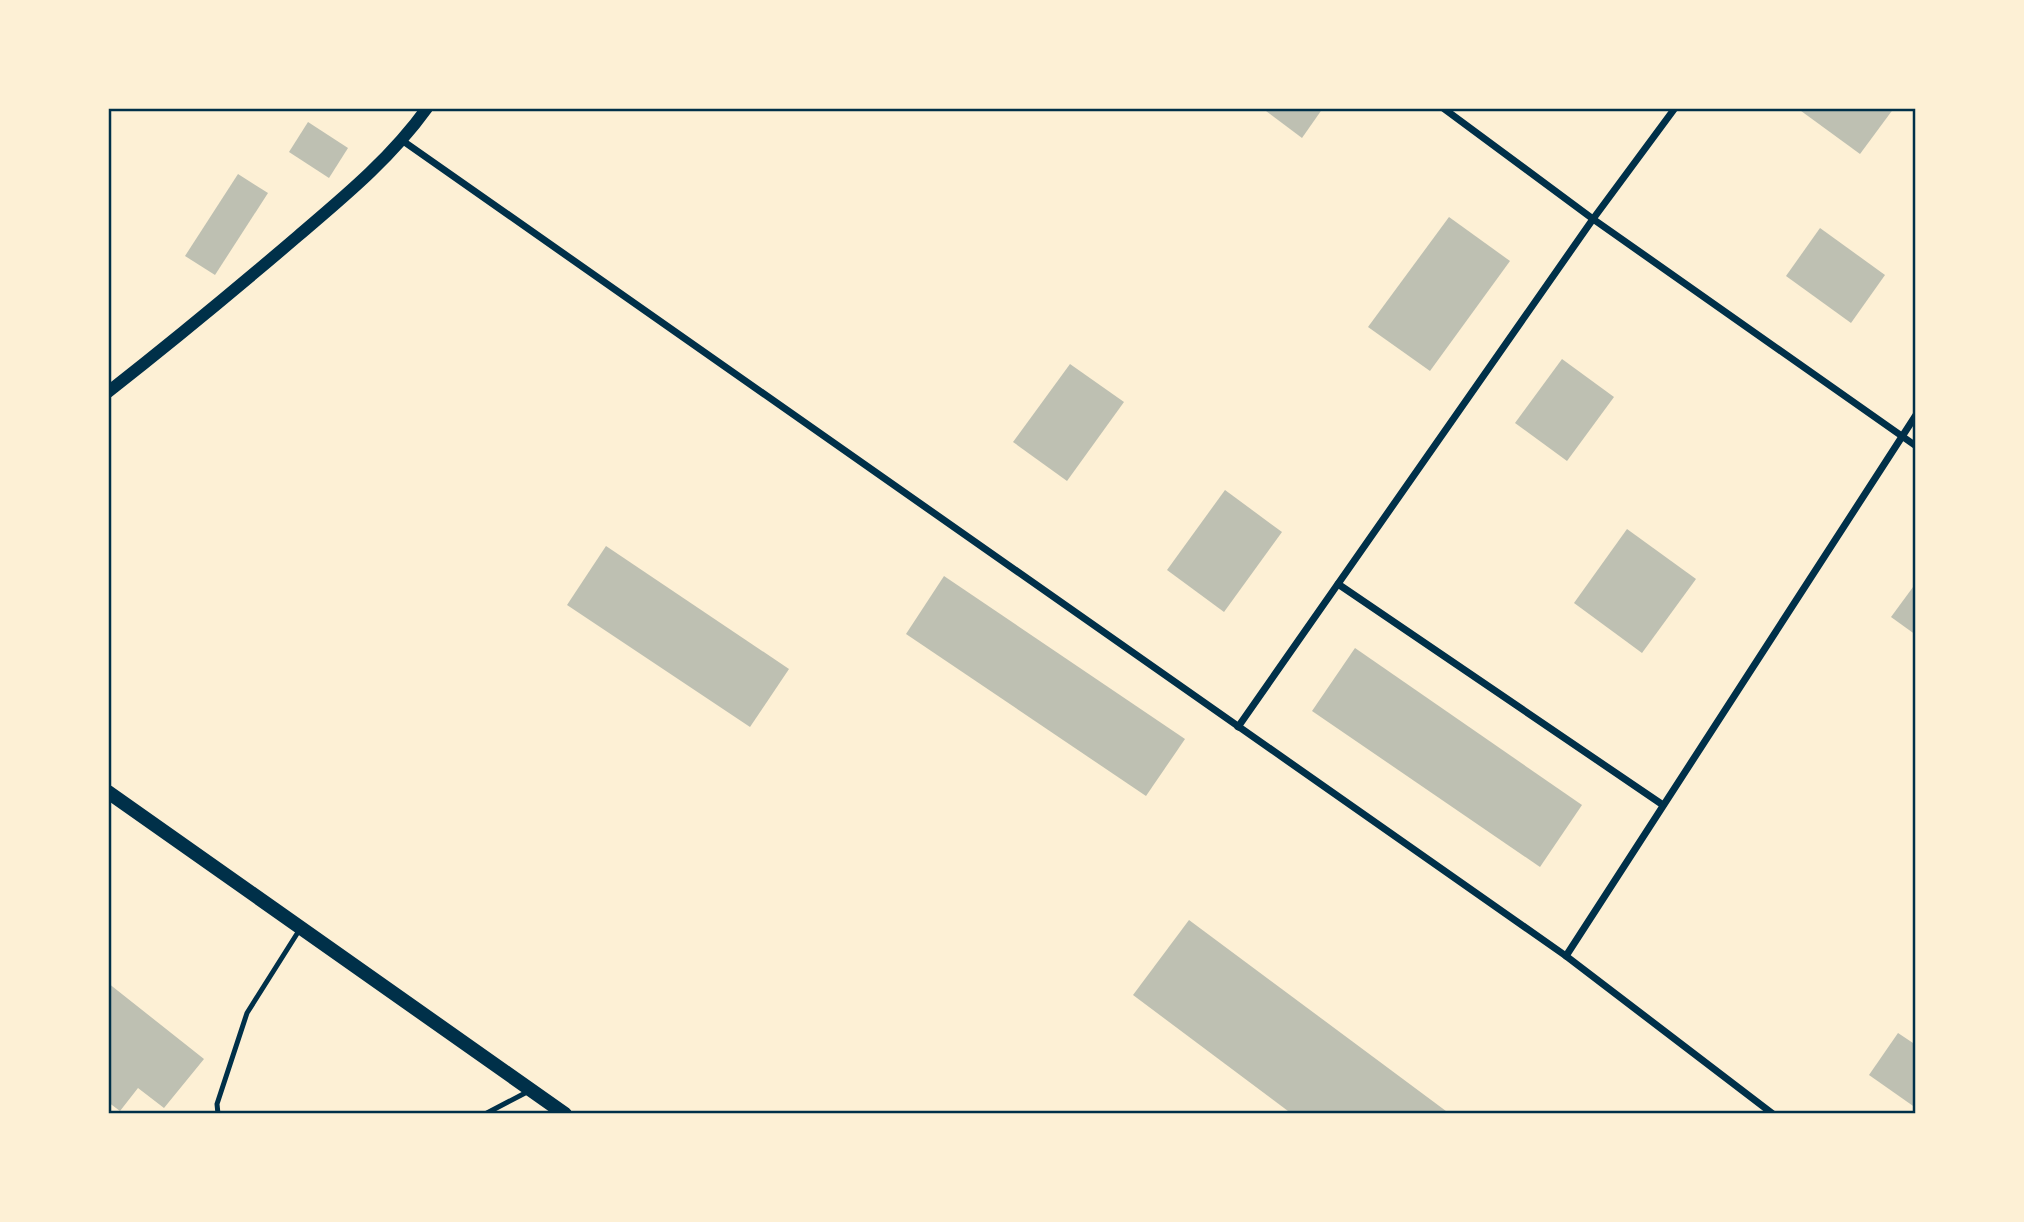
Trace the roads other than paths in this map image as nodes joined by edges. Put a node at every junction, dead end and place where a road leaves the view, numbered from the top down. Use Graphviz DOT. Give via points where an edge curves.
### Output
graph roads {
  1 [pos="427,108"];
  2 [pos="1443,108"];
  3 [pos="1675,108"];
  4 [pos="403,141"];
  5 [pos="1593,219"];
  6 [pos="108,392"];
  7 [pos="1916,415"];
  8 [pos="1900,435"];
  9 [pos="1916,446"];
  10 [pos="1338,584"];
  11 [pos="1238,727"];
  12 [pos="108,792"];
  13 [pos="1663,805"];
  14 [pos="300,929"];
  15 [pos="1566,956"];
  16 [pos="532,1090"];
  17 [pos="218,1114"];
  18 [pos="485,1114"];
  19 [pos="565,1114"];
  20 [pos="1773,1114"];
  1 -- 4 [label="street"];
  2 -- 5 [label="street"];
  3 -- 5 [label="street"];
  4 -- 6 [label="street" via="230,295"];
  4 -- 11 [label="street"];
  5 -- 8 [label="street"];
  5 -- 10 [label="street"];
  7 -- 8 [label="street"];
  8 -- 9 [label="street"];
  8 -- 13 [label="street"];
  10 -- 11 [label="street"];
  10 -- 13 [label="street"];
  11 -- 15 [label="street"];
  12 -- 14 [label="main road"];
  13 -- 15 [label="street"];
  14 -- 16 [label="main road"];
  14 -- 17 [label="lane" via="247,1013 217,1104"];
  15 -- 20 [label="street"];
  16 -- 18 [label="lane"];
  16 -- 19 [label="main road"];
}
